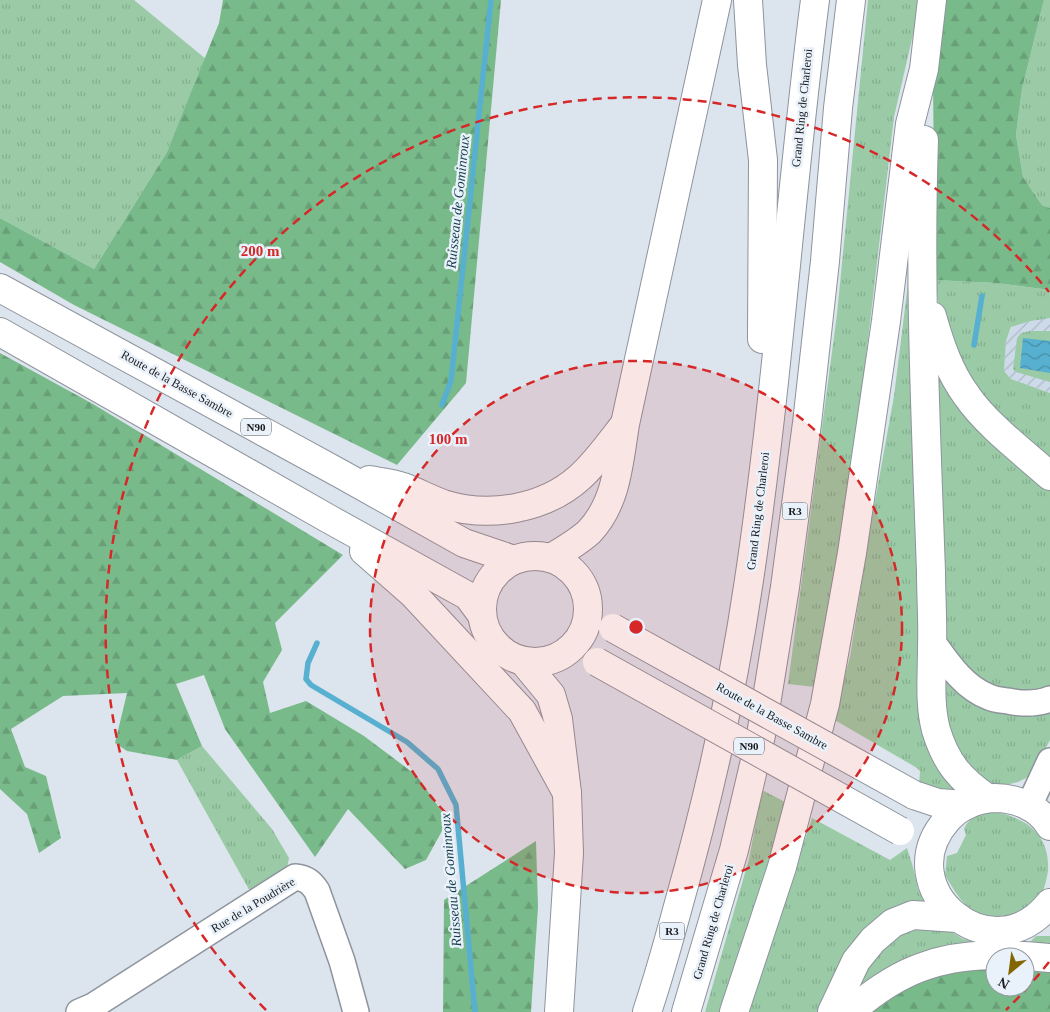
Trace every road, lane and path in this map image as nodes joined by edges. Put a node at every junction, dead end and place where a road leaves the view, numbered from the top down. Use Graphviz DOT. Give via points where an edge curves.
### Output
graph roads {
  1 [pos="716,0"];
  2 [pos="748,0"];
  3 [pos="815,0"];
  4 [pos="852,0"];
  5 [pos="932,0"];
  6 [pos="924,69"];
  7 [pos="922,280"];
  8 [pos="0,288"];
  9 [pos="0,332"];
  10 [pos="770,418"];
  11 [pos="625,424"];
  12 [pos="341,474"];
  13 [pos="1050,476"];
  14 [pos="329,519"];
  15 [pos="551,558"];
  16 [pos="514,560"];
  17 [pos="588,604"];
  18 [pos="482,615"];
  19 [pos="932,641"];
  20 [pos="560,656"];
  21 [pos="523,661"];
  22 [pos="1050,699"];
  23 [pos="1050,761"];
  24 [pos="567,793"];
  25 [pos="977,801"];
  26 [pos="1029,806"];
  27 [pos="1050,826"];
  28 [pos="929,860"];
  29 [pos="1050,904"];
  30 [pos="957,918"];
  31 [pos="1038,924"];
  32 [pos="1050,958"];
  33 [pos="79,1012"];
  34 [pos="356,1012"];
  35 [pos="559,1012"];
  36 [pos="647,1012"];
  37 [pos="686,1012"];
  38 [pos="734,1012"];
  39 [pos="832,1012"];
  40 [pos="850,1012"];
  1 -- 11 [label="highway"];
  2 -- 10 [label="highway" via="764,160 761,362"];
  3 -- 10 [label="highway, Grand Ring de Charleroi / R3"];
  4 -- 37 [label="highway, Grand Ring de Charleroi / R3" via="807,423 761,735 734,850"];
  5 -- 6 [label="highway"];
  6 -- 7 [label="highway"];
  6 -- 38 [label="highway" via="910,124 885,330 852,553 825,704 782,867"];
  7 -- 13 [label="highway" via="940,344 967,397"];
  7 -- 19 [label="highway"];
  8 -- 12 [label="highway, Route de la Basse Sambre / N90"];
  9 -- 14 [label="highway"];
  10 -- 36 [label="highway, Grand Ring de Charleroi / R3" via="749,581 726,717 695,849"];
  11 -- 12 [label="highway" via="579,478 555,494 514,508 473,511 445,505 401,486"];
  11 -- 15 [label="highway" via="613,493 600,518 589,532"];
  12 -- 16 [label="highway, Route de la Basse Sambre / N90" via="464,543"];
  14 -- 18 [label="highway" via="468,596"];
  14 -- 24 [label="highway" via="413,594 522,711"];
  15 -- 16 [label="highway" via="539,555"];
  15 -- 17 [label="highway" via="562,563 580,580"];
  16 -- 18 [label="highway" via="492,576 482,602"];
  17 -- 20 [label="highway" via="585,628 579,639"];
  17 -- 25 [label="highway, Route de la Basse Sambre, bridge" via="613,628 914,795 938,803"];
  18 -- 21 [label="highway" via="491,639 500,649"];
  19 -- 22 [label="street" via="970,686 989,697 1019,703"];
  19 -- 25 [label="highway" via="936,729 945,755"];
  20 -- 21 [label="highway" via="542,661"];
  20 -- 28 [label="highway, N90, bridge" via="578,656 597,662 900,831"];
  21 -- 24 [label="highway" via="551,695 558,719"];
  23 -- 26 [label="street"];
  24 -- 35 [label="highway" via="569,853"];
  25 -- 26 [label="highway, Route de la Basse Sambre" via="1003,798"];
  25 -- 28 [label="highway" via="952,814 940,828"];
  26 -- 27 [label="highway" via="1040,813"];
  28 -- 30 [label="highway" via="933,887 947,910"];
  29 -- 31 [label="highway"];
  30 -- 31 [label="highway" via="973,927 991,931"];
  30 -- 39 [label="highway" via="913,915 893,923 856,961"];
  32 -- 40 [label="highway" via="989,956 958,958 929,965 901,976"];
  33 -- 34 [label="street, Rue de la Poudrière" via="295,877 312,883 317,891"];
}
